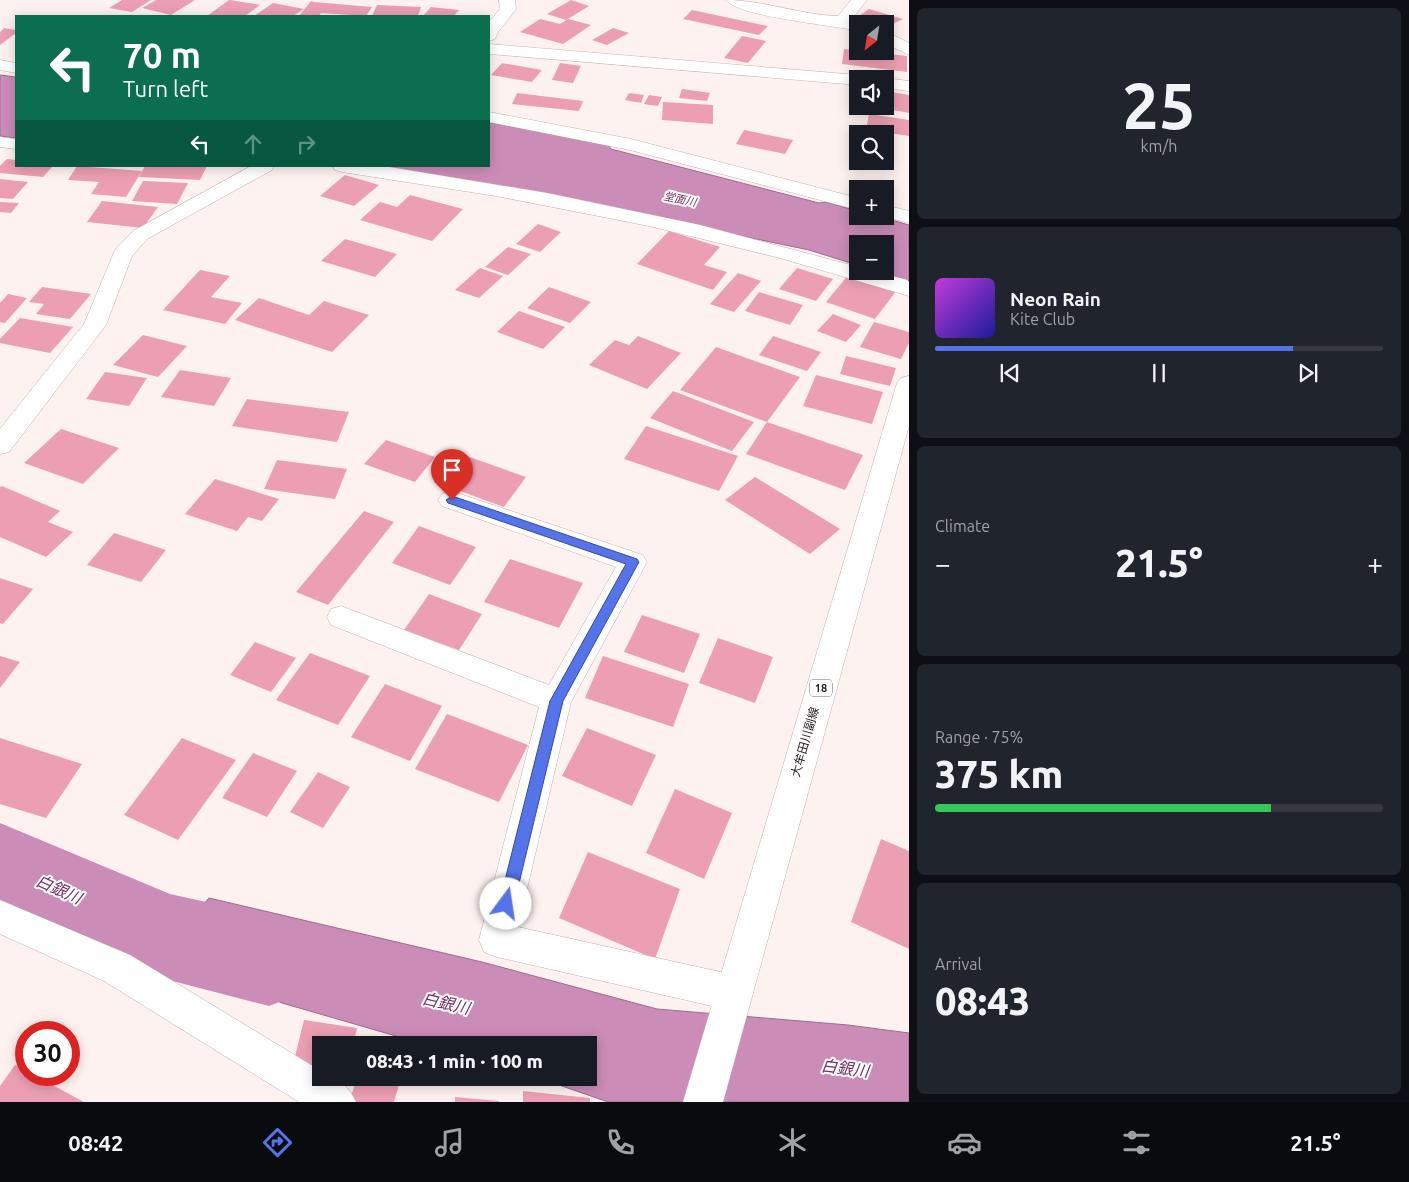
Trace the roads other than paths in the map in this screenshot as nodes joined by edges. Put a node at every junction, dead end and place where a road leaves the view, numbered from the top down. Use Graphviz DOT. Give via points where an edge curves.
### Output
graph roads {
  1 [pos="507,0"];
  2 [pos="734,0"];
  3 [pos="859,0"];
  4 [pos="842,21"];
  5 [pos="849,23"];
  6 [pos="490,31"];
  7 [pos="894,41"];
  8 [pos="490,49"];
  9 [pos="909,50"];
  10 [pos="0,65"];
  11 [pos="15,68"];
  12 [pos="849,79"];
  13 [pos="894,84"];
  14 [pos="909,86"];
  15 [pos="490,117"];
  16 [pos="0,142"];
  17 [pos="15,144"];
  18 [pos="263,167"];
  19 [pos="349,167"];
  20 [pos="849,202"];
  21 [pos="894,214"];
  22 [pos="909,218"];
  23 [pos="909,290"];
  24 [pos="909,383"];
  25 [pos="0,446"];
  26 [pos="452,500"];
  27 [pos="341,617"];
  28 [pos="556,701"];
  29 [pos="0,917"];
  30 [pos="734,993"];
  31 [pos="336,1102"];
  32 [pos="703,1102"];
  1 -- 6 [label="street" via="508,10"];
  2 -- 4 [label="street" via="815,20"];
  3 -- 4 [label="street"];
  4 -- 5 [label="street"];
  7 -- 9 [label="street"];
  8 -- 12 [label="street"];
  10 -- 11 [label="street"];
  13 -- 14 [label="street"];
  15 -- 20 [label="street" via="631,145"];
  16 -- 17 [label="street"];
  18 -- 25 [label="street" via="140,236 122,254 95,325"];
  19 -- 23 [label="street" via="442,180 621,215 749,244"];
  21 -- 22 [label="street"];
  24 -- 30 [label="street, 大牟田川副線 / 18"];
  26 -- 28 [label="street" via="633,562"];
  27 -- 28 [label="street"];
  28 -- 30 [label="street" via="497,940"];
  29 -- 31 [label="street" via="117,968"];
  30 -- 32 [label="street, 大牟田川副線 / 18"];
}
